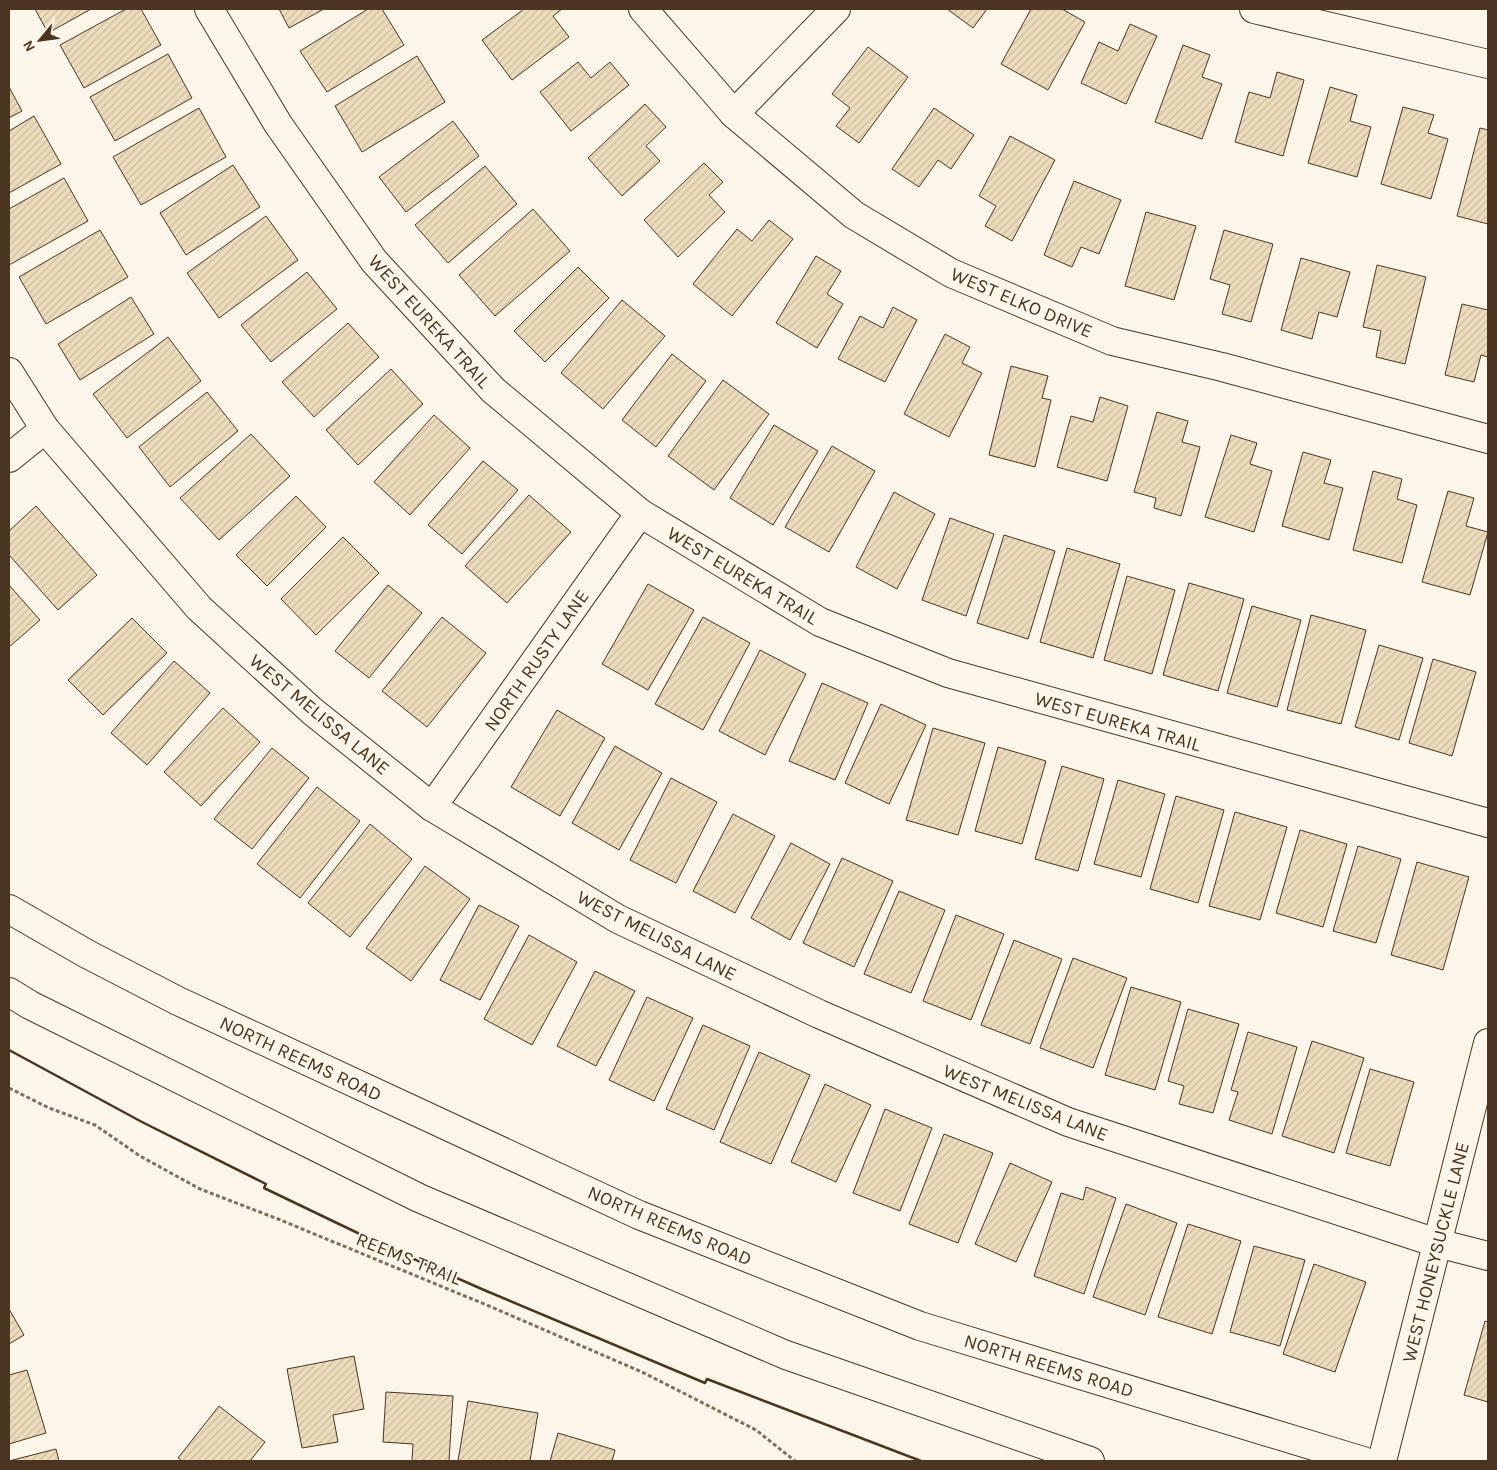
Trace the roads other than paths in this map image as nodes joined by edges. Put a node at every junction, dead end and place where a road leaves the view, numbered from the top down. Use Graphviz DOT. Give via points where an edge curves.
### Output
graph roads {
  1 [pos="209,9"];
  2 [pos="643,9"];
  3 [pos="836,9"];
  4 [pos="1254,9"];
  5 [pos="1488,64"];
  6 [pos="734,114"];
  7 [pos="9,372"];
  8 [pos="45,429"];
  9 [pos="1488,440"];
  10 [pos="9,458"];
  11 [pos="640,513"];
  12 [pos="432,807"];
  13 [pos="1488,823"];
  14 [pos="9,909"];
  15 [pos="9,992"];
  16 [pos="1488,1043"];
  17 [pos="1437,1243"];
  18 [pos="1488,1256"];
  19 [pos="1090,1461"];
  20 [pos="1363,1461"];
  21 [pos="1382,1461"];
  1 -- 11 [label="street, WEST EUREKA TRAIL" via="278,124 374,261 493,390"];
  2 -- 6 [label="street, WEST ELKO DRIVE"];
  3 -- 6 [label="street"];
  4 -- 5 [label="street"];
  6 -- 9 [label="street, WEST ELKO DRIVE" via="854,215 951,273 1112,341 1222,367"];
  7 -- 8 [label="street, WEST MELISSA LANE"];
  8 -- 10 [label="street"];
  8 -- 12 [label="street, WEST MELISSA LANE" via="199,608 312,711"];
  11 -- 12 [label="street, NORTH RUSTY LANE"];
  11 -- 13 [label="street, WEST EUREKA TRAIL" via="820,622 948,673"];
  12 -- 17 [label="street, WEST MELISSA LANE" via="618,919 836,1022 1068,1122"];
  14 -- 20 [label="street, NORTH REEMS ROAD" via="178,1001 639,1215 920,1326"];
  15 -- 19 [label="street" via="428,1202 786,1355"];
  16 -- 17 [label="street, WEST HONEYSUCKLE LANE"];
  17 -- 18 [label="street, WEST MELISSA LANE"];
  17 -- 21 [label="street, WEST HONEYSUCKLE LANE"];
}
